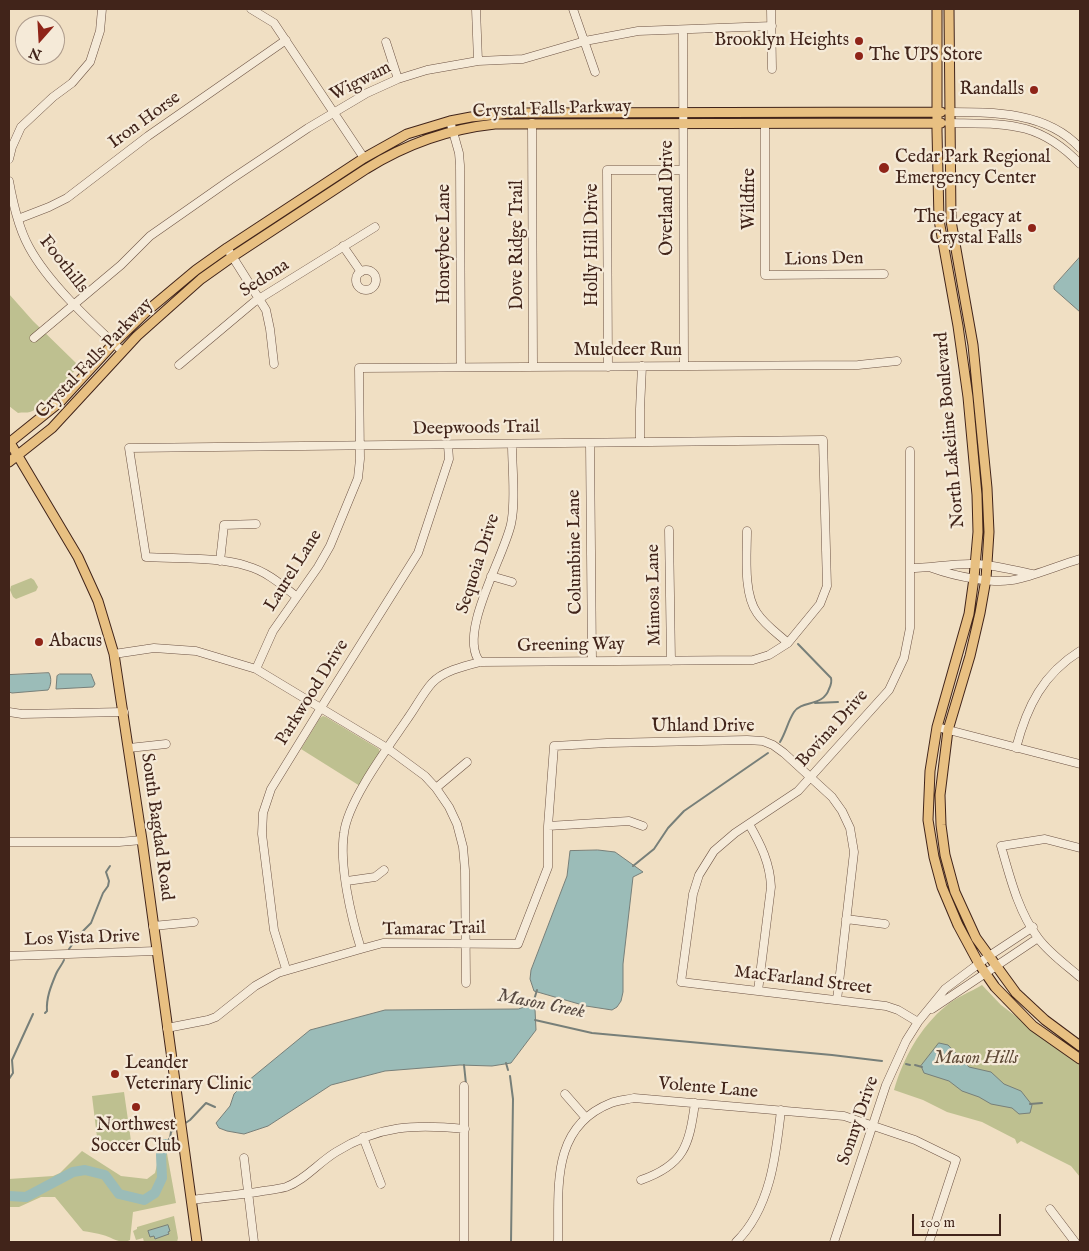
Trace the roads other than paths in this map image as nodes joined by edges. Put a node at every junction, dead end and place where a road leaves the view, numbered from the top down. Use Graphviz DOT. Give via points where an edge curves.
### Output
graph roads {
  1 [pos="102,9"];
  2 [pos="251,9"];
  3 [pos="476,9"];
  4 [pos="573,9"];
  5 [pos="772,9"];
  6 [pos="937,9"];
  7 [pos="948,9"];
  8 [pos="772,26"];
  9 [pos="683,30"];
  10 [pos="286,40"];
  11 [pos="585,41"];
  12 [pos="386,42"];
  13 [pos="478,61"];
  14 [pos="772,69"];
  15 [pos="595,72"];
  16 [pos="398,79"];
  17 [pos="335,112"];
  18 [pos="938,112"];
  19 [pos="949,112"];
  20 [pos="683,113"];
  21 [pos="450,121"];
  22 [pos="532,123"];
  23 [pos="683,123"];
  24 [pos="765,123"];
  25 [pos="937,123"];
  26 [pos="949,123"];
  27 [pos="453,130"];
  28 [pos="1080,148"];
  29 [pos="364,158"];
  30 [pos="9,159"];
  31 [pos="1080,164"];
  32 [pos="683,170"];
  33 [pos="9,181"];
  34 [pos="18,219"];
  35 [pos="374,227"];
  36 [pos="343,246"];
  37 [pos="227,248"];
  38 [pos="232,256"];
  39 [pos="361,272"];
  40 [pos="884,274"];
  41 [pos="765,275"];
  42 [pos="260,299"];
  43 [pos="74,304"];
  44 [pos="34,338"];
  45 [pos="114,343"];
  46 [pos="122,350"];
  47 [pos="896,361"];
  48 [pos="274,364"];
  49 [pos="179,365"];
  50 [pos="642,366"];
  51 [pos="684,366"];
  52 [pos="461,367"];
  53 [pos="533,367"];
  54 [pos="608,367"];
  55 [pos="360,368"];
  56 [pos="60,402"];
  57 [pos="69,409"];
  58 [pos="823,440"];
  59 [pos="9,442"];
  60 [pos="640,442"];
  61 [pos="590,443"];
  62 [pos="512,444"];
  63 [pos="359,445"];
  64 [pos="448,445"];
  65 [pos="910,451"];
  66 [pos="18,455"];
  67 [pos="9,462"];
  68 [pos="256,524"];
  69 [pos="669,530"];
  70 [pos="747,530"];
  71 [pos="1080,559"];
  72 [pos="220,562"];
  73 [pos="975,564"];
  74 [pos="987,565"];
  75 [pos="910,568"];
  76 [pos="932,568"];
  77 [pos="1032,574"];
  78 [pos="492,576"];
  79 [pos="974,578"];
  80 [pos="986,579"];
  81 [pos="512,582"];
  82 [pos="297,597"];
  83 [pos="788,643"];
  84 [pos="1080,651"];
  85 [pos="114,654"];
  86 [pos="592,661"];
  87 [pos="671,661"];
  88 [pos="480,662"];
  89 [pos="256,669"];
  90 [pos="321,708"];
  91 [pos="9,712"];
  92 [pos="124,712"];
  93 [pos="937,727"];
  94 [pos="948,730"];
  95 [pos="166,744"];
  96 [pos="554,746"];
  97 [pos="129,748"];
  98 [pos="387,748"];
  99 [pos="1016,748"];
  100 [pos="467,762"];
  101 [pos="1080,764"];
  102 [pos="810,777"];
  103 [pos="436,788"];
  104 [pos="749,824"];
  105 [pos="548,826"];
  106 [pos="643,826"];
  107 [pos="142,840"];
  108 [pos="9,842"];
  109 [pos="1080,848"];
  110 [pos="384,870"];
  111 [pos="347,881"];
  112 [pos="846,919"];
  113 [pos="194,922"];
  114 [pos="884,924"];
  115 [pos="153,926"];
  116 [pos="1032,927"];
  117 [pos="1038,938"];
  118 [pos="466,944"];
  119 [pos="361,948"];
  120 [pos="156,952"];
  121 [pos="9,956"];
  122 [pos="989,956"];
  123 [pos="979,964"];
  124 [pos="996,967"];
  125 [pos="286,969"];
  126 [pos="985,974"];
  127 [pos="1080,977"];
  128 [pos="681,982"];
  129 [pos="466,983"];
  130 [pos="758,991"];
  131 [pos="837,1000"];
  132 [pos="924,1014"];
  133 [pos="918,1022"];
  134 [pos="167,1028"];
  135 [pos="1080,1046"];
  136 [pos="1080,1060"];
  137 [pos="464,1086"];
  138 [pos="565,1094"];
  139 [pos="695,1103"];
  140 [pos="781,1110"];
  141 [pos="586,1118"];
  142 [pos="873,1126"];
  143 [pos="464,1129"];
  144 [pos="363,1137"];
  145 [pos="244,1158"];
  146 [pos="641,1180"];
  147 [pos="381,1184"];
  148 [pos="248,1194"];
  149 [pos="191,1200"];
  150 [pos="1050,1209"];
  151 [pos="196,1242"];
  152 [pos="254,1242"];
  153 [pos="464,1242"];
  154 [pos="558,1242"];
  155 [pos="736,1242"];
  156 [pos="834,1242"];
  157 [pos="929,1242"];
  158 [pos="1078,1242"];
  1 -- 30 [label="street" via="100,31 90,62 21,127"];
  2 -- 10 [label="street" via="274,23"];
  3 -- 13 [label="street"];
  4 -- 11 [label="street"];
  5 -- 8 [label="street"];
  6 -- 18 [label="main road, North Lakeline Boulevard"];
  7 -- 19 [label="main road, North Lakeline Boulevard"];
  8 -- 9 [label="street, Wigwam"];
  8 -- 14 [label="street"];
  9 -- 11 [label="street, Wigwam" via="638,31"];
  9 -- 20 [label="street, Overland Drive"];
  10 -- 17 [label="street"];
  10 -- 34 [label="street, Iron Horse" via="148,136 67,198"];
  11 -- 13 [label="street, Wigwam" via="523,59"];
  11 -- 15 [label="street"];
  12 -- 16 [label="street"];
  13 -- 16 [label="street, Wigwam"];
  16 -- 17 [label="street, Wigwam"];
  17 -- 29 [label="street"];
  17 -- 43 [label="street, Wigwam" via="238,174 150,236"];
  18 -- 19 [label="main road, Crystal Falls Parkway"];
  18 -- 20 [label="main road, Crystal Falls Parkway"];
  18 -- 25 [label="main road, North Lakeline Boulevard"];
  19 -- 26 [label="main road, North Lakeline Boulevard"];
  19 -- 28 [label="street, Crystal Falls Parkway" via="1020,116 1058,131"];
  20 -- 21 [label="main road, Crystal Falls Parkway" via="510,113"];
  20 -- 23 [label="street, Overland Drive"];
  21 -- 27 [label="street, Honeybee Lane"];
  21 -- 29 [label="main road, Crystal Falls Parkway" via="407,134"];
  22 -- 23 [label="main road, Crystal Falls Parkway"];
  22 -- 27 [label="main road, Crystal Falls Parkway"];
  22 -- 53 [label="street, Dove Ridge Trail"];
  23 -- 24 [label="main road, Crystal Falls Parkway"];
  23 -- 32 [label="street, Overland Drive"];
  24 -- 25 [label="main road, Crystal Falls Parkway"];
  24 -- 41 [label="street, Wildfire"];
  25 -- 26 [label="main road, Crystal Falls Parkway"];
  25 -- 73 [label="main road, North Lakeline Boulevard" via="939,220 968,397 977,495"];
  26 -- 31 [label="street, Crystal Falls Parkway" via="1005,124 1031,130 1058,144"];
  26 -- 74 [label="main road, North Lakeline Boulevard" via="951,221 973,345 987,488"];
  27 -- 38 [label="main road, Crystal Falls Parkway" via="388,156"];
  27 -- 52 [label="street, Honeybee Lane" via="460,165"];
  29 -- 37 [label="main road, Crystal Falls Parkway"];
  32 -- 51 [label="street, Overland Drive"];
  32 -- 54 [label="street, Holly Hill Drive" via="607,170"];
  33 -- 34 [label="street, Foothills"];
  34 -- 43 [label="street, Foothills" via="28,246 39,263"];
  35 -- 36 [label="street, Sedona"];
  36 -- 39 [label="street"];
  36 -- 42 [label="street, Sedona"];
  37 -- 38 [label="street"];
  37 -- 45 [label="main road, Crystal Falls Parkway" via="171,290"];
  38 -- 42 [label="street"];
  38 -- 46 [label="main road, Crystal Falls Parkway" via="166,308"];
  40 -- 41 [label="street, Lions Den"];
  42 -- 48 [label="street" via="266,310"];
  42 -- 49 [label="street, Sedona"];
  43 -- 44 [label="street, Wigwam"];
  43 -- 45 [label="street, Foothills"];
  45 -- 46 [label="street, Foothills"];
  45 -- 56 [label="main road, Crystal Falls Parkway"];
  46 -- 57 [label="main road, Crystal Falls Parkway"];
  47 -- 51 [label="street, Muledeer Run" via="858,365"];
  50 -- 51 [label="street, Muledeer Run"];
  50 -- 54 [label="street, Muledeer Run"];
  50 -- 60 [label="street"];
  52 -- 53 [label="street, Muledeer Run"];
  52 -- 55 [label="street, Muledeer Run"];
  53 -- 54 [label="street, Muledeer Run"];
  55 -- 63 [label="street, Laurel Lane"];
  56 -- 57 [label="main road"];
  56 -- 59 [label="main road, Crystal Falls Parkway"];
  57 -- 66 [label="main road, Crystal Falls Parkway" via="52,428"];
  58 -- 60 [label="street, Deepwoods Trail"];
  58 -- 83 [label="street, Greening Way" via="827,586 820,604"];
  59 -- 66 [label="main road, South Bagdad Road"];
  60 -- 61 [label="street, Deepwoods Trail"];
  61 -- 62 [label="street, Deepwoods Trail"];
  61 -- 86 [label="street, Columbine Lane"];
  62 -- 64 [label="street, Deepwoods Trail"];
  62 -- 78 [label="street, Sequoia Drive" via="512,518"];
  63 -- 64 [label="street, Deepwoods Trail"];
  63 -- 72 [label="street, Deepwoods Trail" via="129,448 146,557"];
  63 -- 82 [label="street, Laurel Lane" via="358,478 330,546"];
  64 -- 90 [label="street, Parkwood Drive" via="449,459 418,553"];
  65 -- 75 [label="street, Bovina Drive"];
  66 -- 67 [label="main road, Crystal Falls Parkway"];
  66 -- 85 [label="main road, South Bagdad Road" via="78,557"];
  68 -- 72 [label="street" via="224,525"];
  69 -- 87 [label="street, Mimosa Lane"];
  70 -- 83 [label="street" via="751,601 763,621"];
  71 -- 77 [label="street"];
  72 -- 82 [label="street" via="256,569"];
  73 -- 74 [label="street"];
  73 -- 76 [label="street" via="944,564"];
  73 -- 79 [label="main road, North Lakeline Boulevard"];
  74 -- 77 [label="street"];
  74 -- 80 [label="main road, North Lakeline Boulevard"];
  75 -- 76 [label="street"];
  75 -- 102 [label="street, Bovina Drive" via="910,628 898,674 889,690"];
  76 -- 79 [label="street"];
  77 -- 80 [label="street" via="1005,581"];
  78 -- 81 [label="street"];
  78 -- 88 [label="street, Sequoia Drive" via="477,614 475,654"];
  79 -- 80 [label="street"];
  79 -- 93 [label="main road, North Lakeline Boulevard" via="969,614"];
  80 -- 94 [label="main road, North Lakeline Boulevard" via="970,656"];
  82 -- 89 [label="street, Laurel Lane" via="273,631"];
  83 -- 87 [label="street, Greening Way" via="753,660"];
  84 -- 99 [label="street" via="1053,673 1037,694 1027,712"];
  85 -- 89 [label="street" via="154,648 196,651"];
  85 -- 92 [label="main road, South Bagdad Road"];
  86 -- 87 [label="street, Greening Way"];
  86 -- 88 [label="street, Greening Way"];
  88 -- 98 [label="street, Greening Way" via="457,668 432,682"];
  89 -- 90 [label="street"];
  90 -- 98 [label="street"];
  90 -- 125 [label="street, Parkwood Drive" via="271,789 263,813 262,834 274,930"];
  91 -- 92 [label="street"];
  92 -- 97 [label="main road, South Bagdad Road"];
  93 -- 94 [label="street"];
  93 -- 123 [label="main road, North Lakeline Boulevard" via="929,781 928,820 934,857 942,887"];
  94 -- 99 [label="street"];
  94 -- 122 [label="main road, North Lakeline Boulevard" via="940,795 945,855 955,892 976,938"];
  95 -- 97 [label="street"];
  96 -- 102 [label="street, Uhland Drive" via="763,741 784,753"];
  96 -- 105 [label="street, Tamarac Trail"];
  97 -- 107 [label="main road, South Bagdad Road"];
  98 -- 103 [label="street" via="418,769"];
  98 -- 111 [label="street, Greening Way" via="356,799 346,823 343,848"];
  99 -- 101 [label="street"];
  100 -- 103 [label="street"];
  102 -- 104 [label="street, Bovina Drive" via="798,791"];
  102 -- 112 [label="street, Uhland Drive" via="832,797 850,828 854,852"];
  103 -- 118 [label="street" via="453,815 463,847"];
  104 -- 128 [label="street, Bovina Drive" via="719,846 699,875 690,903"];
  104 -- 130 [label="street" via="762,845 771,875"];
  105 -- 106 [label="street" via="629,821"];
  105 -- 118 [label="street, Tamarac Trail" via="548,867 518,944"];
  107 -- 108 [label="street"];
  107 -- 115 [label="main road, South Bagdad Road"];
  109 -- 116 [label="street" via="1046,839 1001,846 1018,901"];
  110 -- 111 [label="street" via="375,876"];
  111 -- 119 [label="street, Greening Way"];
  112 -- 114 [label="street"];
  112 -- 131 [label="street, Uhland Drive"];
  113 -- 115 [label="street"];
  115 -- 120 [label="main road, South Bagdad Road"];
  116 -- 117 [label="street"];
  116 -- 122 [label="street, Sonny Drive"];
  117 -- 124 [label="street, Sonny Drive"];
  117 -- 127 [label="street"];
  118 -- 119 [label="street, Tamarac Trail" via="384,943"];
  118 -- 129 [label="street"];
  119 -- 125 [label="street, Tamarac Trail"];
  120 -- 121 [label="street, Los Vista Drive"];
  120 -- 134 [label="main road, South Bagdad Road"];
  122 -- 123 [label="street, Sonny Drive"];
  122 -- 124 [label="main road, North Lakeline Boulevard"];
  123 -- 126 [label="main road, North Lakeline Boulevard"];
  123 -- 132 [label="street, Sonny Drive" via="945,989"];
  124 -- 126 [label="street, Sonny Drive"];
  124 -- 135 [label="main road, North Lakeline Boulevard" via="1016,994"];
  125 -- 134 [label="street, Tamarac Trail" via="260,983 216,1017"];
  126 -- 132 [label="street, Sonny Drive"];
  126 -- 136 [label="main road, North Lakeline Boulevard" via="1033,1026"];
  128 -- 130 [label="street, MacFarland Street"];
  130 -- 131 [label="street, MacFarland Street"];
  131 -- 133 [label="street, MacFarland Street" via="886,1006"];
  132 -- 133 [label="street, Sonny Drive"];
  133 -- 142 [label="street, Sonny Drive" via="897,1058"];
  134 -- 149 [label="main road, South Bagdad Road"];
  137 -- 143 [label="street"];
  138 -- 141 [label="street"];
  139 -- 140 [label="street, Volente Lane"];
  139 -- 141 [label="street, Volente Lane" via="634,1098 612,1102"];
  139 -- 146 [label="street" via="683,1151 659,1174"];
  140 -- 142 [label="street, Volente Lane" via="844,1116"];
  140 -- 155 [label="street" via="776,1155 758,1213 747,1232"];
  141 -- 154 [label="street, Volente Lane" via="568,1140 562,1158"];
  142 -- 156 [label="street, Sonny Drive"];
  142 -- 157 [label="street, Volente Lane" via="915,1140 956,1160"];
  143 -- 144 [label="street" via="402,1127"];
  143 -- 153 [label="street"];
  144 -- 147 [label="street"];
  144 -- 148 [label="street" via="335,1152 286,1187"];
  145 -- 148 [label="street"];
  148 -- 149 [label="street"];
  148 -- 152 [label="street"];
  149 -- 151 [label="main road, South Bagdad Road"];
  150 -- 158 [label="street"];
}
